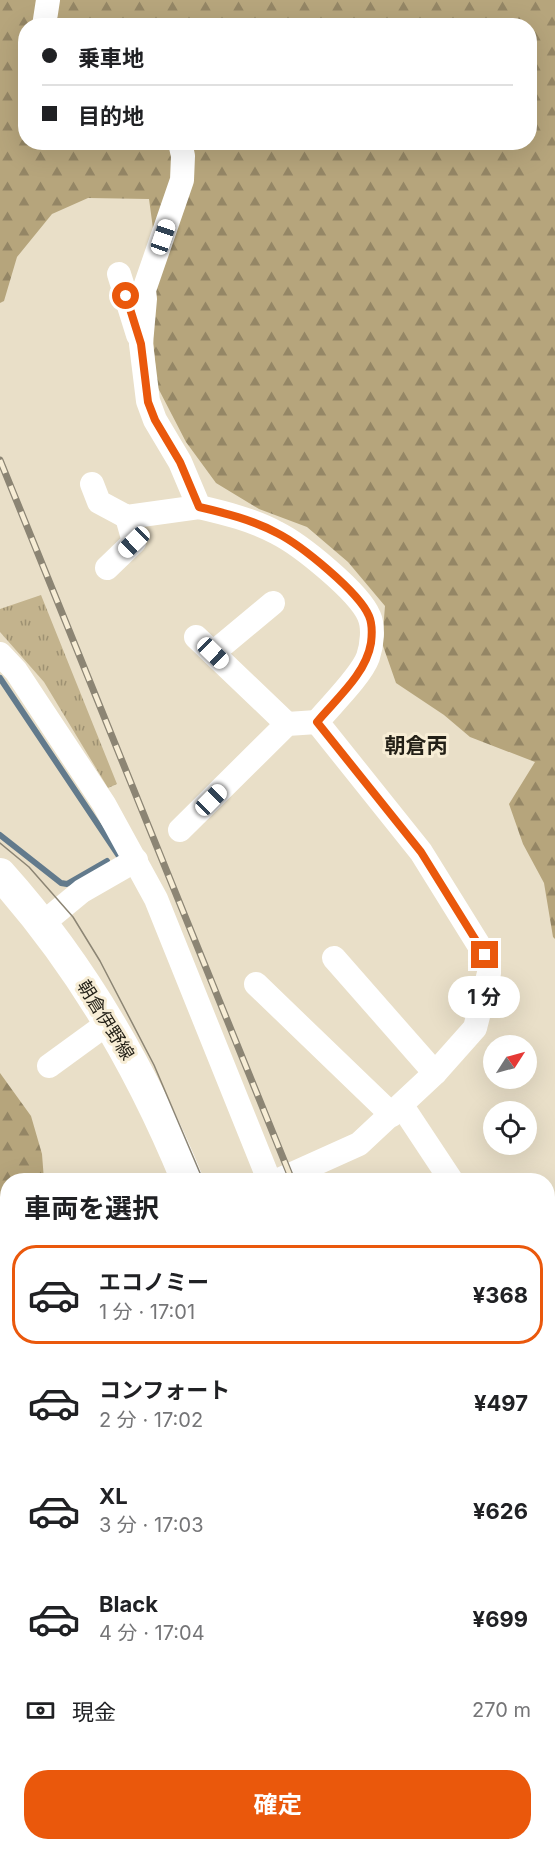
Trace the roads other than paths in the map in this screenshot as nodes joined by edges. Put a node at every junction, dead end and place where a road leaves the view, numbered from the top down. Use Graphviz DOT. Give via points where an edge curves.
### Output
graph roads {
  1 [pos="48,0"];
  2 [pos="45,18"];
  3 [pos="182,150"];
  4 [pos="119,274"];
  5 [pos="141,344"];
  6 [pos="92,484"];
  7 [pos="199,507"];
  8 [pos="127,517"];
  9 [pos="107,568"];
  10 [pos="273,603"];
  11 [pos="0,654"];
  12 [pos="317,722"];
  13 [pos="287,724"];
  14 [pos="180,830"];
  15 [pos="136,860"];
  16 [pos="0,874"];
  17 [pos="42,924"];
  18 [pos="334,958"];
  19 [pos="256,984"];
  20 [pos="108,1023"];
  21 [pos="49,1066"];
  22 [pos="435,1073"];
  23 [pos="397,1110"];
  24 [pos="184,1173"];
  25 [pos="274,1173"];
  26 [pos="293,1173"];
  27 [pos="446,1173"];
  1 -- 2 [label="street"];
  3 -- 5 [label="street" via="182,180 144,290"];
  4 -- 5 [label="street"];
  5 -- 7 [label="street" via="155,420 180,462"];
  6 -- 8 [label="street" via="99,502"];
  7 -- 8 [label="street"];
  7 -- 12 [label="street" via="277,532 302,548 347,588 369,616 372,630 368,658"];
  8 -- 9 [label="street" via="134,542"];
  10 -- 13 [label="street" via="205,645"];
  11 -- 15 [label="street" via="16,671 104,804"];
  12 -- 13 [label="street"];
  12 -- 22 [label="street" via="421,852 489,965 475,1028"];
  13 -- 14 [label="street"];
  15 -- 17 [label="street" via="82,891"];
  15 -- 25 [label="street"];
  16 -- 17 [label="main road, 朝倉伊野線"];
  17 -- 20 [label="main road, 朝倉伊野線"];
  18 -- 22 [label="street"];
  19 -- 23 [label="street"];
  20 -- 21 [label="street"];
  20 -- 24 [label="main road, 朝倉伊野線" via="168,1132"];
  22 -- 23 [label="street"];
  23 -- 26 [label="street" via="359,1144"];
  23 -- 27 [label="street"];
}
